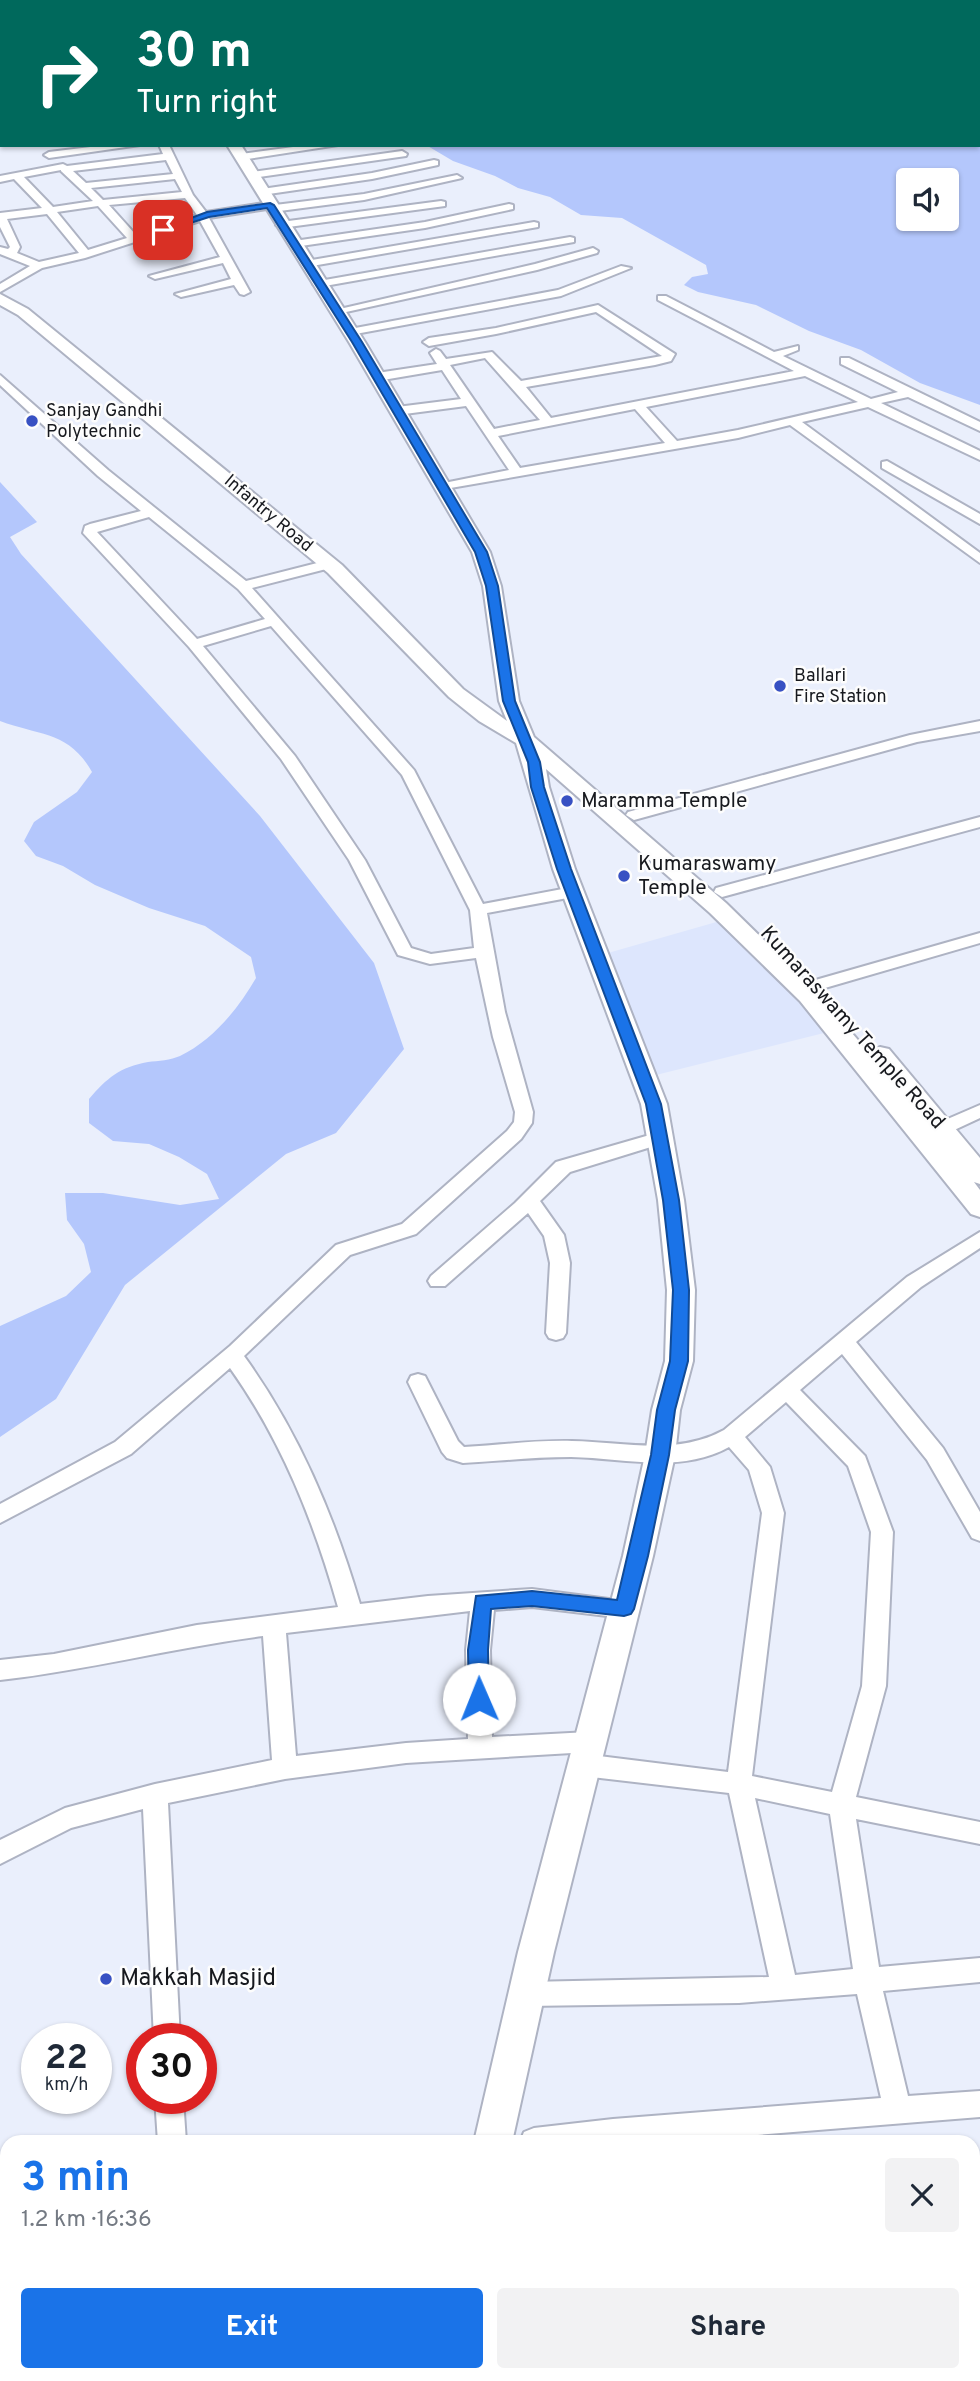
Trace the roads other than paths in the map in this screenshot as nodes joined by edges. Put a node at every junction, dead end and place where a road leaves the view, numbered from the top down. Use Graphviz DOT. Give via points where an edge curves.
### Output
graph roads {
  1 [pos="41,147"];
  2 [pos="118,147"];
  3 [pos="165,147"];
  4 [pos="301,147"];
  5 [pos="238,151"];
  6 [pos="402,154"];
  7 [pos="49,155"];
  8 [pos="170,156"];
  9 [pos="434,163"];
  10 [pos="64,168"];
  11 [pos="16,175"];
  12 [pos="252,175"];
  13 [pos="179,176"];
  14 [pos="0,178"];
  15 [pos="457,178"];
  16 [pos="84,186"];
  17 [pos="188,195"];
  18 [pos="101,203"];
  19 [pos="441,204"];
  20 [pos="271,208"];
  21 [pos="509,208"];
  22 [pos="49,209"];
  23 [pos="0,216"];
  24 [pos="203,216"];
  25 [pos="534,225"];
  26 [pos="134,239"];
  27 [pos="570,240"];
  28 [pos="293,244"];
  29 [pos="593,250"];
  30 [pos="6,252"];
  31 [pos="86,254"];
  32 [pos="224,259"];
  33 [pos="306,264"];
  34 [pos="38,265"];
  35 [pos="625,268"];
  36 [pos="155,276"];
  37 [pos="236,281"];
  38 [pos="319,284"];
  39 [pos="0,289"];
  40 [pos="576,289"];
  41 [pos="244,292"];
  42 [pos="181,294"];
  43 [pos="662,298"];
  44 [pos="0,299"];
  45 [pos="598,308"];
  46 [pos="337,312"];
  47 [pos="414,321"];
  48 [pos="350,332"];
  49 [pos="429,342"];
  50 [pos="794,348"];
  51 [pos="773,356"];
  52 [pos="845,361"];
  53 [pos="444,365"];
  54 [pos="807,372"];
  55 [pos="377,377"];
  56 [pos="0,379"];
  57 [pos="518,385"];
  58 [pos="909,393"];
  59 [pos="20,398"];
  60 [pos="0,401"];
  61 [pos="468,402"];
  62 [pos="870,403"];
  63 [pos="637,404"];
  64 [pos="397,411"];
  65 [pos="548,422"];
  66 [pos="793,422"];
  67 [pos="980,426"];
  68 [pos="492,433"];
  69 [pos="674,445"];
  70 [pos="980,456"];
  71 [pos="887,465"];
  72 [pos="517,472"];
  73 [pos="444,487"];
  74 [pos="151,512"];
  75 [pos="980,520"];
  76 [pos="980,559"];
  77 [pos="329,564"];
  78 [pos="243,586"];
  79 [pos="274,621"];
  80 [pos="194,644"];
  81 [pos="980,726"];
  82 [pos="527,737"];
  83 [pos="634,815"];
  84 [pos="980,822"];
  85 [pos="573,892"];
  86 [pos="722,892"];
  87 [pos="478,910"];
  88 [pos="980,938"];
  89 [pos="482,951"];
  90 [pos="818,985"];
  91 [pos="980,1111"];
  92 [pos="943,1128"];
  93 [pos="660,1138"];
  94 [pos="980,1175"];
  95 [pos="530,1201"];
  96 [pos="980,1208"];
  97 [pos="980,1239"];
  98 [pos="438,1281"];
  99 [pos="556,1333"];
  100 [pos="844,1342"];
  101 [pos="232,1355"];
  102 [pos="418,1381"];
  103 [pos="788,1390"];
  104 [pos="732,1436"];
  105 [pos="660,1455"];
  106 [pos="0,1514"];
  107 [pos="980,1532"];
  108 [pos="483,1601"];
  109 [pos="624,1609"];
  110 [pos="352,1615"];
  111 [pos="275,1625"];
  112 [pos="0,1670"];
  113 [pos="480,1748"];
  114 [pos="586,1754"];
  115 [pos="285,1768"];
  116 [pos="739,1784"];
  117 [pos="155,1795"];
  118 [pos="841,1805"];
  119 [pos="980,1833"];
  120 [pos="0,1853"];
  121 [pos="980,1970"];
  122 [pos="868,1982"];
  123 [pos="785,1988"];
  124 [pos="526,1994"];
  125 [pos="166,2023"];
  126 [pos="980,2104"];
  127 [pos="898,2111"];
  128 [pos="170,2114"];
  129 [pos="172,2135"];
  130 [pos="495,2135"];
  131 [pos="635,2135"];
  1 -- 7 [label="street"];
  2 -- 7 [label="street"];
  3 -- 8 [label="street"];
  4 -- 5 [label="street"];
  5 -- 12 [label="main road"];
  6 -- 12 [label="street"];
  7 -- 10 [label="street"];
  8 -- 10 [label="street"];
  8 -- 13 [label="street"];
  9 -- 20 [label="street" via="372,176"];
  10 -- 11 [label="street"];
  10 -- 16 [label="street"];
  11 -- 14 [label="street"];
  11 -- 22 [label="street"];
  12 -- 20 [label="main road"];
  13 -- 16 [label="street"];
  13 -- 17 [label="street"];
  15 -- 20 [label="street" via="364,197"];
  16 -- 18 [label="street"];
  17 -- 18 [label="street"];
  17 -- 24 [label="street"];
  18 -- 22 [label="street"];
  18 -- 26 [label="street"];
  19 -- 20 [label="street"];
  20 -- 24 [label="street"];
  20 -- 28 [label="main road"];
  21 -- 28 [label="street"];
  22 -- 23 [label="street"];
  22 -- 31 [label="street"];
  23 -- 30 [label="street" via="15,247"];
  24 -- 26 [label="street"];
  24 -- 32 [label="street"];
  25 -- 33 [label="street"];
  26 -- 31 [label="street"];
  27 -- 38 [label="street"];
  28 -- 33 [label="main road"];
  29 -- 46 [label="street"];
  30 -- 34 [label="street"];
  31 -- 34 [label="street"];
  32 -- 36 [label="street"];
  32 -- 37 [label="street"];
  33 -- 38 [label="main road"];
  34 -- 39 [label="street"];
  35 -- 40 [label="street"];
  37 -- 41 [label="street"];
  37 -- 42 [label="street"];
  38 -- 46 [label="main road"];
  39 -- 82 [label="main road, Infantry Road" via="55,323 323,545 462,683"];
  40 -- 45 [label="street"];
  40 -- 47 [label="street"];
  43 -- 51 [label="street"];
  44 -- 77 [label="street, Infantry Road" via="33,320"];
  45 -- 49 [label="street"];
  45 -- 57 [label="street" via="669,354 667,358"];
  46 -- 48 [label="main road"];
  47 -- 48 [label="street"];
  47 -- 49 [label="street"];
  48 -- 55 [label="main road"];
  49 -- 53 [label="street"];
  50 -- 51 [label="street"];
  51 -- 54 [label="street"];
  52 -- 58 [label="street"];
  53 -- 55 [label="street"];
  53 -- 57 [label="street" via="488,354"];
  53 -- 61 [label="street"];
  54 -- 62 [label="street"];
  54 -- 63 [label="street"];
  55 -- 64 [label="main road"];
  56 -- 59 [label="street"];
  57 -- 65 [label="street"];
  58 -- 62 [label="street"];
  58 -- 67 [label="street"];
  59 -- 60 [label="street"];
  59 -- 74 [label="street"];
  61 -- 64 [label="street"];
  61 -- 68 [label="street"];
  62 -- 66 [label="street"];
  62 -- 70 [label="street"];
  63 -- 65 [label="street"];
  63 -- 69 [label="street"];
  64 -- 73 [label="main road"];
  65 -- 68 [label="street"];
  66 -- 69 [label="street"];
  66 -- 76 [label="street"];
  68 -- 72 [label="street"];
  69 -- 72 [label="street"];
  71 -- 75 [label="street"];
  72 -- 73 [label="street"];
  73 -- 82 [label="main road" via="481,552 492,586 509,701"];
  74 -- 78 [label="street"];
  74 -- 80 [label="street" via="95,527 90,533"];
  77 -- 78 [label="street"];
  77 -- 82 [label="street, Infantry Road" via="456,694 486,717"];
  78 -- 79 [label="street"];
  79 -- 80 [label="street"];
  79 -- 87 [label="street" via="409,773"];
  80 -- 89 [label="street" via="287,756 357,860 404,951 430,959"];
  81 -- 83 [label="street" via="915,738"];
  82 -- 83 [label="main road, Kumaraswamy Temple Road" via="563,756"];
  82 -- 85 [label="main road" via="538,787"];
  82 -- 96 [label="main road, Kumaraswamy Temple Road" via="718,908 807,996"];
  83 -- 86 [label="main road, Kumaraswamy Temple Road"];
  84 -- 86 [label="street"];
  85 -- 87 [label="street"];
  85 -- 93 [label="main road" via="654,1104"];
  86 -- 90 [label="main road, Kumaraswamy Temple Road"];
  87 -- 89 [label="street"];
  88 -- 90 [label="street"];
  89 -- 101 [label="street" via="502,1044 524,1112 523,1123 409,1229 343,1250"];
  90 -- 92 [label="main road, Kumaraswamy Temple Road"];
  91 -- 92 [label="street"];
  92 -- 94 [label="main road, Kumaraswamy Temple Road"];
  93 -- 95 [label="street" via="563,1167"];
  93 -- 105 [label="main road" via="681,1290 679,1361"];
  95 -- 98 [label="street"];
  95 -- 99 [label="street" via="554,1235 560,1263"];
  97 -- 100 [label="street" via="914,1282"];
  100 -- 103 [label="street"];
  100 -- 107 [label="street" via="935,1454"];
  101 -- 106 [label="street" via="123,1448"];
  101 -- 110 [label="street" via="271,1412 315,1502"];
  102 -- 105 [label="street" via="450,1446 463,1455 570,1449"];
  103 -- 104 [label="street"];
  103 -- 118 [label="street" via="857,1462 882,1532 874,1686"];
  104 -- 105 [label="street" via="708,1449"];
  104 -- 116 [label="street" via="759,1467 773,1513"];
  105 -- 109 [label="main road"];
  108 -- 109 [label="street" via="532,1598"];
  108 -- 110 [label="street"];
  108 -- 113 [label="street" via="478,1650"];
  109 -- 114 [label="main road"];
  110 -- 111 [label="street"];
  111 -- 112 [label="street"];
  111 -- 115 [label="street"];
  113 -- 114 [label="street"];
  113 -- 115 [label="street"];
  114 -- 116 [label="street"];
  114 -- 124 [label="main road"];
  115 -- 117 [label="street"];
  116 -- 118 [label="street"];
  116 -- 123 [label="street"];
  117 -- 120 [label="street" via="65,1819"];
  117 -- 125 [label="street"];
  118 -- 119 [label="street"];
  118 -- 122 [label="street"];
  121 -- 122 [label="street"];
  122 -- 123 [label="street"];
  122 -- 127 [label="street"];
  123 -- 124 [label="street"];
  124 -- 130 [label="main road"];
  126 -- 127 [label="street"];
  127 -- 131 [label="street"];
  128 -- 129 [label="street"];
}
